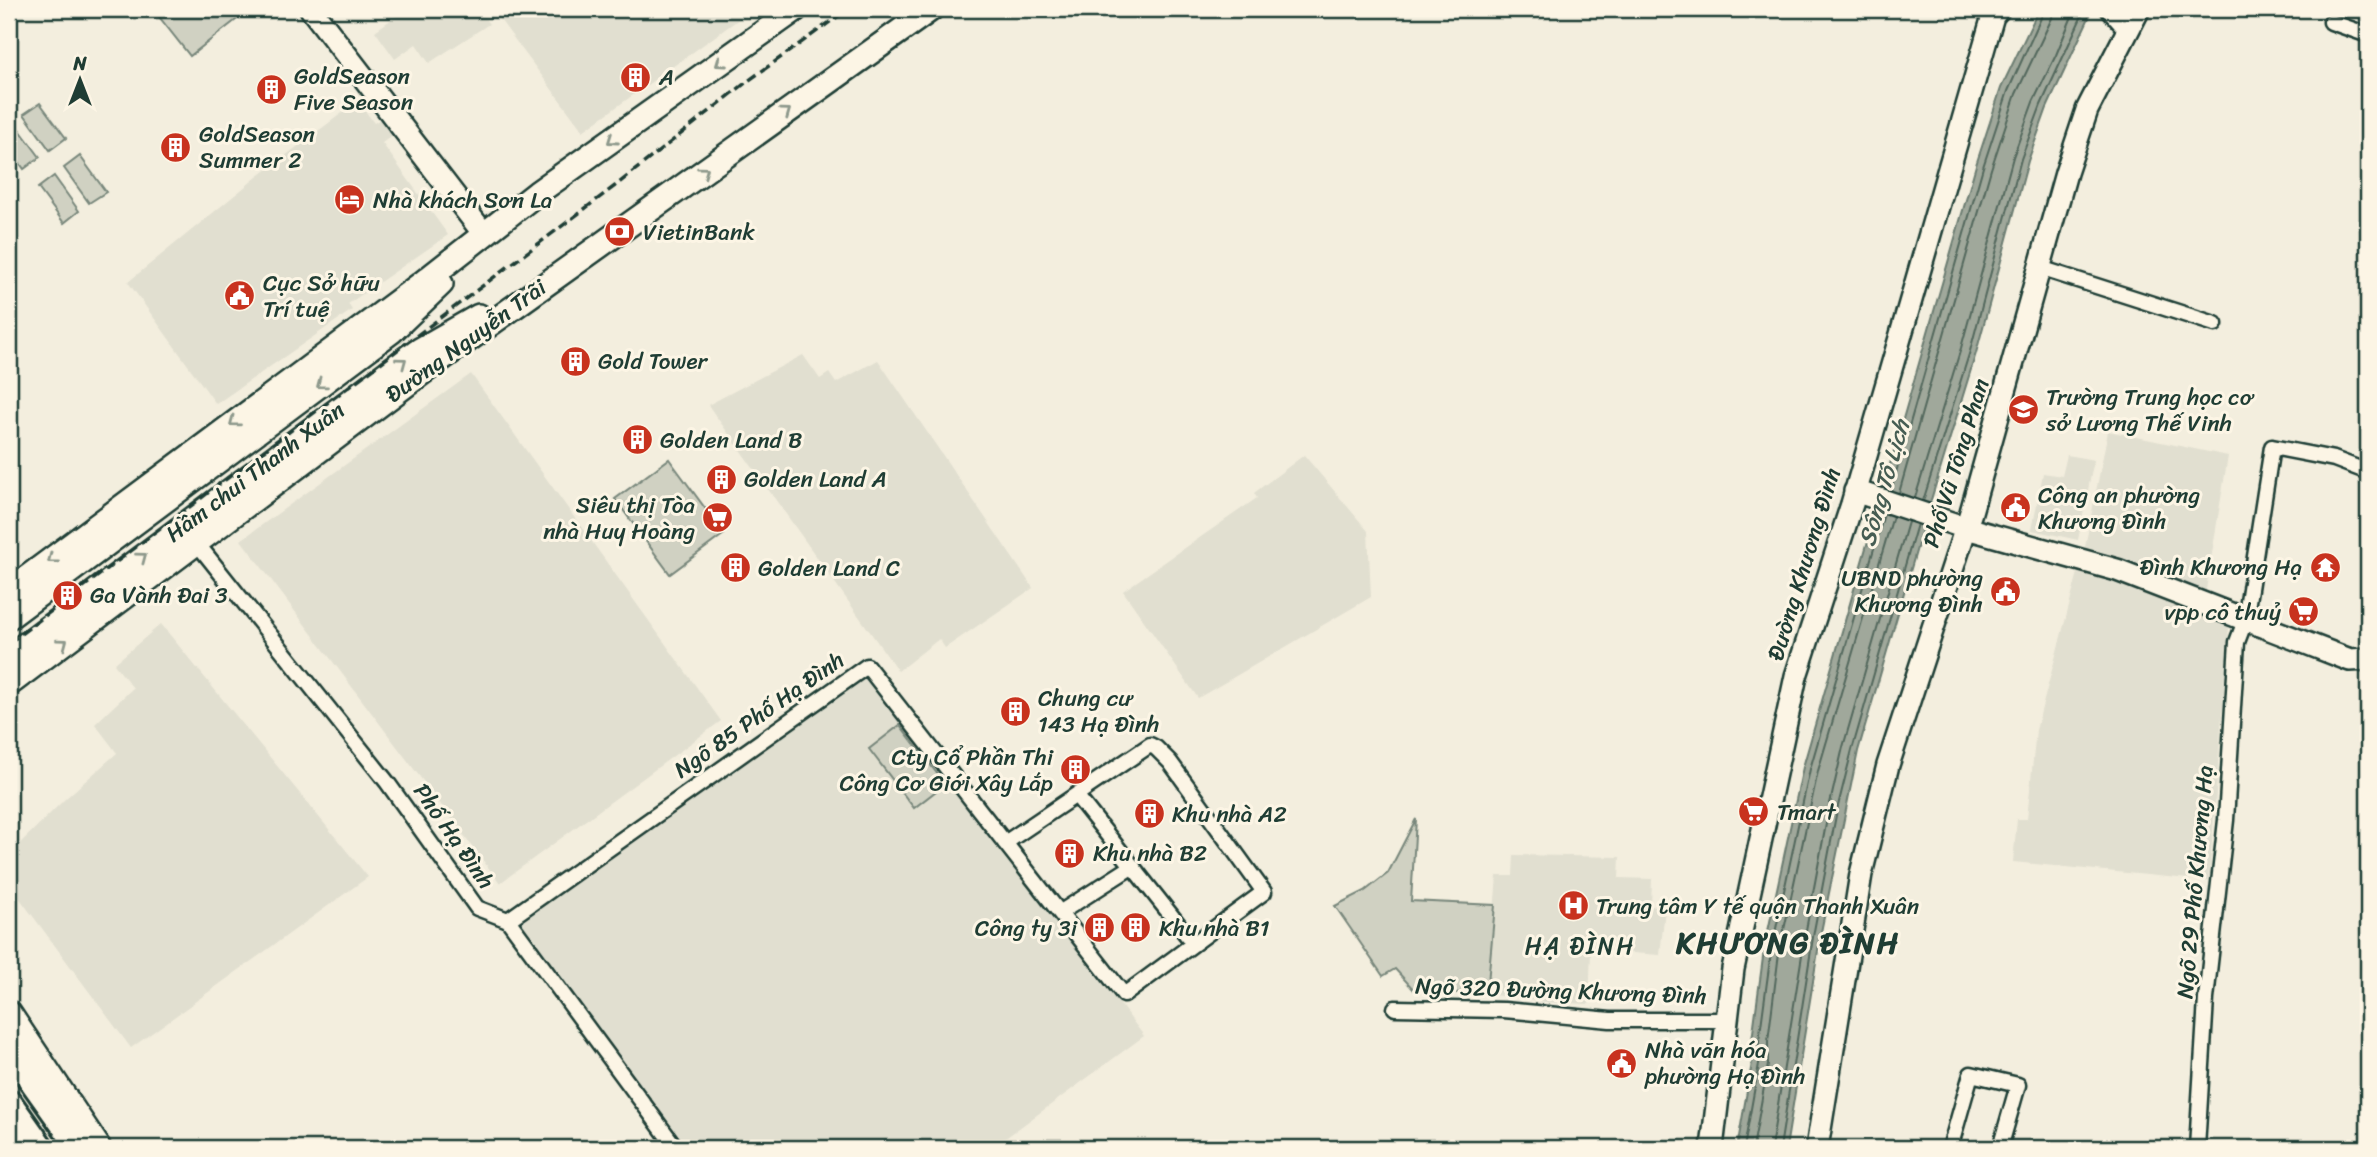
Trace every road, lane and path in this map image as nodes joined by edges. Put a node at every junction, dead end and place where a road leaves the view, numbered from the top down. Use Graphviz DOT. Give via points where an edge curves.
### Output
graph roads {
  1 [pos="311,9"];
  2 [pos="796,9"];
  3 [pos="931,9"];
  4 [pos="2112,9"];
  5 [pos="1993,11"];
  6 [pos="2134,18"];
  7 [pos="2331,22"];
  8 [pos="2368,35"];
  9 [pos="537,193"];
  10 [pos="484,234"];
  11 [pos="582,257"];
  12 [pos="2040,268"];
  13 [pos="2214,324"];
  14 [pos="2368,471"];
  15 [pos="1862,493"];
  16 [pos="1957,525"];
  17 [pos="196,542"];
  18 [pos="9,591"];
  19 [pos="9,617"];
  20 [pos="2245,621"];
  21 [pos="9,657"];
  22 [pos="2368,659"];
  23 [pos="9,684"];
  24 [pos="1076,795"];
  25 [pos="1005,843"];
  26 [pos="1133,866"];
  27 [pos="1061,912"];
  28 [pos="508,920"];
  29 [pos="1193,943"];
  30 [pos="1395,1008"];
  31 [pos="9,1013"];
  32 [pos="1725,1020"];
  33 [pos="9,1046"];
  34 [pos="9,1104"];
  35 [pos="9,1112"];
  36 [pos="9,1133"];
  37 [pos="19,1148"];
  38 [pos="34,1148"];
  39 [pos="40,1148"];
  40 [pos="81,1148"];
  41 [pos="99,1148"];
  42 [pos="676,1148"];
  43 [pos="1712,1148"];
  44 [pos="1816,1148"];
  45 [pos="1950,1148"];
  46 [pos="2000,1148"];
  47 [pos="2197,1148"];
  1 -- 10 [label="main road"];
  2 -- 9 [label="main road, one-way"];
  11 -- 3 [label="main road, Đường Nguyễn Trãi, one-way"];
  4 -- 6 [label="main road"];
  5 -- 15 [label="main road, Đường Khương Đình"];
  6 -- 12 [label="main road, Phố Vũ Tông Phan" via="2087,110"];
  7 -- 8 [label="street"];
  9 -- 10 [label="main road"];
  9 -- 19 [label="main road, Hầm chui Thanh Xuân, one-way" via="392,331"];
  10 -- 18 [label="main road, one-way"];
  11 -- 17 [label="main road, Đường Nguyễn Trãi"];
  21 -- 11 [label="main road, Hầm chui Thanh Xuân, one-way" via="411,355"];
  12 -- 13 [label="street"];
  12 -- 16 [label="main road, Phố Vũ Tông Phan"];
  14 -- 20 [label="street, Ngõ 29 Phố Khương Hạ" via="2272,447"];
  15 -- 16 [label="main road"];
  15 -- 32 [label="main road, Đường Khương Đình" via="1796,676"];
  16 -- 20 [label="main road" via="2117,570"];
  16 -- 44 [label="main road, Phố Vũ Tông Phan" via="1861,874"];
  23 -- 17 [label="main road, Đường Nguyễn Trãi, one-way"];
  17 -- 28 [label="street, Phố Hạ Đình" via="387,782 477,908"];
  20 -- 22 [label="main road" via="2350,660"];
  20 -- 47 [label="street, Ngõ 29 Phố Khương Hạ" via="2237,642"];
  24 -- 25 [label="street"];
  24 -- 26 [label="street"];
  24 -- 29 [label="street" via="1150,746 1170,762 1264,892"];
  25 -- 27 [label="street, Ngõ 85 Phố Hạ Đình"];
  25 -- 28 [label="street, Ngõ 85 Phố Hạ Đình" via="867,666"];
  26 -- 27 [label="street"];
  26 -- 29 [label="street"];
  27 -- 29 [label="street, Ngõ 85 Phố Hạ Đình" via="1124,995"];
  28 -- 42 [label="street"];
  30 -- 32 [label="street, Ngõ 320 Đường Khương Đình" via="1504,1010 1610,1020"];
  31 -- 41 [label="main road"];
  32 -- 43 [label="main road, Đường Khương Đình"];
  33 -- 40 [label="highway"];
  34 -- 39 [label="highway"];
  35 -- 38 [label="main road"];
  36 -- 37 [label="main road"];
  45 -- 46 [label="street" via="1970,1074 2018,1085"];
}
